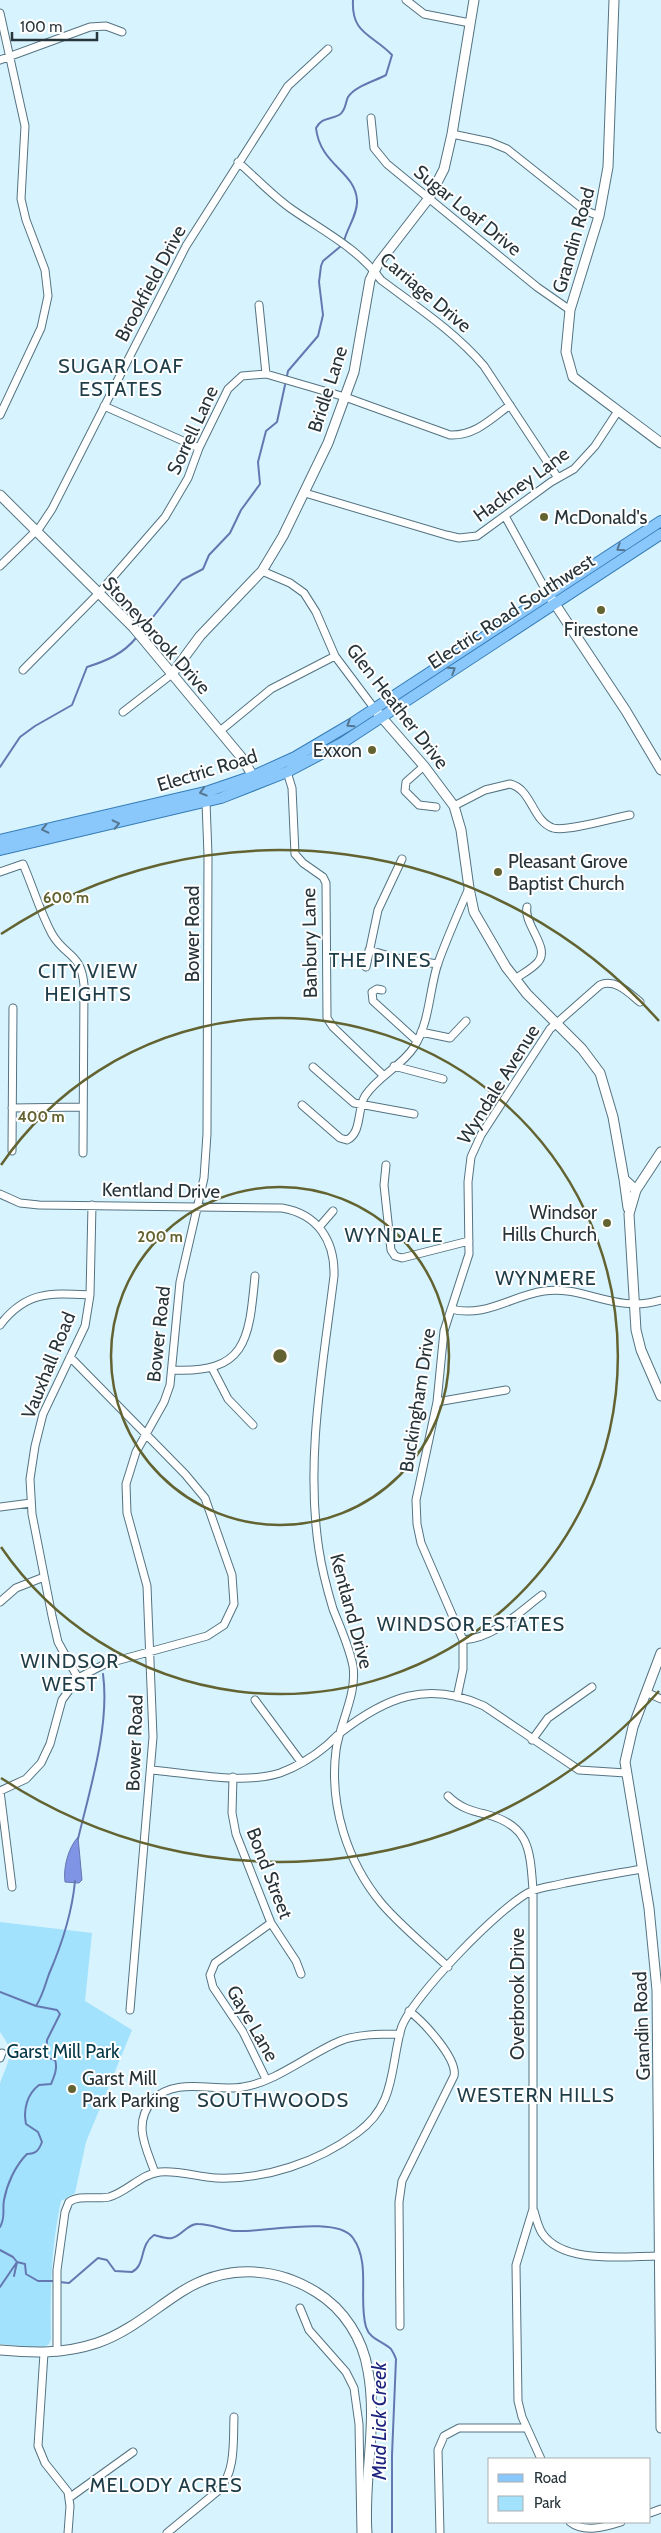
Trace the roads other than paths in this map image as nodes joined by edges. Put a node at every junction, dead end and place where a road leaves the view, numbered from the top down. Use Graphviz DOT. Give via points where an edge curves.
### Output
graph roads {
  1 [pos="406,0"];
  2 [pos="474,0"];
  3 [pos="614,0"];
  4 [pos="0,13"];
  5 [pos="470,23"];
  6 [pos="122,32"];
  7 [pos="328,49"];
  8 [pos="8,56"];
  9 [pos="0,60"];
  10 [pos="371,118"];
  11 [pos="452,134"];
  12 [pos="238,162"];
  13 [pos="429,198"];
  14 [pos="599,216"];
  15 [pos="374,270"];
  16 [pos="259,305"];
  17 [pos="570,310"];
  18 [pos="266,374"];
  19 [pos="345,397"];
  20 [pos="510,405"];
  21 [pos="104,406"];
  22 [pos="618,411"];
  23 [pos="0,415"];
  24 [pos="661,443"];
  25 [pos="199,448"];
  26 [pos="558,478"];
  27 [pos="305,493"];
  28 [pos="0,495"];
  29 [pos="505,516"];
  30 [pos="661,521"];
  31 [pos="36,531"];
  32 [pos="661,534"];
  33 [pos="0,566"];
  34 [pos="262,571"];
  35 [pos="99,593"];
  36 [pos="552,600"];
  37 [pos="336,656"];
  38 [pos="23,670"];
  39 [pos="172,674"];
  40 [pos="405,688"];
  41 [pos="123,712"];
  42 [pos="377,712"];
  43 [pos="220,732"];
  44 [pos="424,766"];
  45 [pos="661,769"];
  46 [pos="287,772"];
  47 [pos="255,780"];
  48 [pos="206,802"];
  49 [pos="454,806"];
  50 [pos="436,807"];
  51 [pos="630,815"];
  52 [pos="0,840"];
  53 [pos="0,850"];
  54 [pos="402,859"];
  55 [pos="0,872"];
  56 [pos="468,888"];
  57 [pos="527,907"];
  58 [pos="369,950"];
  59 [pos="438,964"];
  60 [pos="366,967"];
  61 [pos="515,979"];
  62 [pos="382,990"];
  63 [pos="640,1002"];
  64 [pos="13,1008"];
  65 [pos="466,1022"];
  66 [pos="556,1024"];
  67 [pos="421,1032"];
  68 [pos="417,1042"];
  69 [pos="394,1066"];
  70 [pos="313,1067"];
  71 [pos="383,1075"];
  72 [pos="443,1079"];
  73 [pos="302,1105"];
  74 [pos="361,1106"];
  75 [pos="83,1107"];
  76 [pos="12,1108"];
  77 [pos="414,1114"];
  78 [pos="12,1151"];
  79 [pos="661,1152"];
  80 [pos="83,1153"];
  81 [pos="386,1165"];
  82 [pos="623,1176"];
  83 [pos="636,1190"];
  84 [pos="0,1194"];
  85 [pos="92,1206"];
  86 [pos="198,1207"];
  87 [pos="333,1211"];
  88 [pos="629,1214"];
  89 [pos="320,1226"];
  90 [pos="469,1241"];
  91 [pos="255,1276"];
  92 [pos="90,1295"];
  93 [pos="661,1300"];
  94 [pos="634,1306"];
  95 [pos="450,1309"];
  96 [pos="0,1325"];
  97 [pos="70,1357"];
  98 [pos="212,1368"];
  99 [pos="172,1370"];
  100 [pos="506,1390"];
  101 [pos="661,1396"];
  102 [pos="437,1402"];
  103 [pos="253,1425"];
  104 [pos="146,1433"];
  105 [pos="31,1503"];
  106 [pos="0,1507"];
  107 [pos="44,1577"];
  108 [pos="542,1595"];
  109 [pos="0,1602"];
  110 [pos="463,1640"];
  111 [pos="150,1651"];
  112 [pos="661,1653"];
  113 [pos="78,1678"];
  114 [pos="592,1687"];
  115 [pos="646,1692"];
  116 [pos="457,1696"];
  117 [pos="661,1699"];
  118 [pos="255,1700"];
  119 [pos="339,1734"];
  120 [pos="532,1740"];
  121 [pos="301,1762"];
  122 [pos="151,1770"];
  123 [pos="626,1773"];
  124 [pos="233,1777"];
  125 [pos="0,1791"];
  126 [pos="448,1796"];
  127 [pos="643,1869"];
  128 [pos="12,1887"];
  129 [pos="533,1890"];
  130 [pos="270,1922"];
  131 [pos="448,1966"];
  132 [pos="301,1974"];
  133 [pos="130,2010"];
  134 [pos="409,2011"];
  135 [pos="400,2034"];
  136 [pos="266,2079"];
  137 [pos="155,2173"];
  138 [pos="660,2205"];
  139 [pos="533,2208"];
  140 [pos="660,2256"];
  141 [pos="300,2308"];
  142 [pos="400,2326"];
  143 [pos="0,2350"];
  144 [pos="57,2352"];
  145 [pos="44,2353"];
  146 [pos="234,2417"];
  147 [pos="526,2428"];
  148 [pos="661,2428"];
  149 [pos="132,2452"];
  150 [pos="541,2458"];
  151 [pos="69,2498"];
  152 [pos="571,2523"];
  153 [pos="618,2523"];
  154 [pos="365,2532"];
  155 [pos="68,2533"];
  156 [pos="167,2533"];
  157 [pos="440,2533"];
  1 -- 5 [label="street" via="424,14"];
  2 -- 5 [label="street, Bridle Lane"];
  3 -- 14 [label="street, Grandin Road" via="609,150"];
  4 -- 8 [label="street"];
  5 -- 11 [label="street, Bridle Lane"];
  6 -- 8 [label="street" via="106,26 90,27"];
  7 -- 12 [label="street, Brookfield Drive" via="288,86"];
  8 -- 9 [label="street"];
  8 -- 23 [label="street" via="25,126 21,199 44,264 48,296 42,328"];
  10 -- 13 [label="street, Sugar Loaf Drive" via="372,143 376,153"];
  11 -- 13 [label="street, Bridle Lane" via="444,169"];
  11 -- 14 [label="street" via="507,149 578,205"];
  12 -- 15 [label="street, Carriage Drive" via="289,207"];
  12 -- 21 [label="street, Brookfield Drive" via="186,246"];
  13 -- 15 [label="street, Bridle Lane"];
  13 -- 17 [label="street, Sugar Loaf Drive" via="537,287"];
  14 -- 17 [label="street, Grandin Road"];
  15 -- 19 [label="street, Bridle Lane" via="366,293 354,372"];
  15 -- 20 [label="street, Carriage Drive" via="381,280 471,351"];
  16 -- 18 [label="street"];
  17 -- 22 [label="street, Grandin Road" via="566,352 573,377"];
  18 -- 19 [label="street, Sorrell Lane"];
  18 -- 25 [label="street, Sorrell Lane" via="242,376 234,381"];
  19 -- 20 [label="street, Sorrell Lane" via="450,435 474,431"];
  19 -- 27 [label="street, Bridle Lane"];
  20 -- 26 [label="street, Carriage Drive"];
  21 -- 25 [label="street"];
  21 -- 31 [label="street, Brookfield Drive" via="52,509"];
  22 -- 24 [label="street, Grandin Road"];
  22 -- 26 [label="street, Hackney Lane" via="595,446 574,469"];
  25 -- 35 [label="street, Sorrell Lane" via="188,478 165,517"];
  26 -- 29 [label="street, Hackney Lane"];
  27 -- 29 [label="street, Hackney Lane" via="459,538 477,536"];
  27 -- 34 [label="street, Bridle Lane"];
  28 -- 31 [label="street, Stoneybrook Drive"];
  29 -- 36 [label="street"];
  30 -- 36 [label="main road, Electric Road Southwest, one-way"];
  31 -- 33 [label="street, Brookfield Drive"];
  31 -- 35 [label="street, Stoneybrook Drive"];
  32 -- 36 [label="main road, Electric Road Southwest"];
  34 -- 37 [label="street, Glen Heather Drive" via="290,582 304,593"];
  34 -- 39 [label="street, Bridle Lane" via="200,636"];
  35 -- 38 [label="street, Sorrell Lane"];
  35 -- 39 [label="street, Stoneybrook Drive"];
  36 -- 40 [label="main road, Electric Road Southwest"];
  42 -- 36 [label="main road, Electric Road Southwest, one-way"];
  36 -- 45 [label="street"];
  37 -- 42 [label="street, Glen Heather Drive"];
  37 -- 43 [label="street" via="271,689"];
  39 -- 41 [label="street, Bridle Lane"];
  39 -- 43 [label="street, Stoneybrook Drive"];
  40 -- 42 [label="main road, Electric Road"];
  42 -- 44 [label="street, Glen Heather Drive"];
  42 -- 46 [label="main road, Electric Road" via="342,743"];
  42 -- 47 [label="main road, Electric Road, one-way"];
  43 -- 47 [label="street, Stoneybrook Drive"];
  44 -- 49 [label="street, Glen Heather Drive"];
  44 -- 50 [label="street" via="406,782 405,791 418,805"];
  46 -- 47 [label="main road, Electric Road"];
  46 -- 71 [label="street, Banbury Lane" via="293,796 292,843 295,854 326,883 327,1018 338,1033"];
  47 -- 48 [label="main road, Electric Road"];
  47 -- 52 [label="main road, Electric Road, one-way"];
  53 -- 48 [label="main road, Electric Road, one-way"];
  48 -- 86 [label="street, Bower Road" via="207,1134"];
  49 -- 51 [label="street" via="485,790 513,784 522,790 545,823 553,828"];
  49 -- 56 [label="street, Glen Heather Drive" via="461,830"];
  54 -- 58 [label="street" via="380,904"];
  55 -- 75 [label="street" via="23,864 51,932 78,961 83,974"];
  56 -- 59 [label="street"];
  56 -- 61 [label="street, Glen Heather Drive" via="479,922"];
  57 -- 61 [label="street" via="526,918 542,954 538,962"];
  58 -- 59 [label="street"];
  58 -- 60 [label="street"];
  59 -- 67 [label="street"];
  61 -- 66 [label="street, Glen Heather Drive"];
  62 -- 68 [label="street" via="372,992 372,1001"];
  63 -- 66 [label="street, Wyndale Avenue" via="618,986 603,984"];
  64 -- 76 [label="street"];
  65 -- 67 [label="street" via="450,1038"];
  66 -- 82 [label="street, Glen Heather Drive" via="582,1049 600,1073 613,1117"];
  66 -- 90 [label="street, Wyndale Avenue" via="481,1135 471,1157"];
  67 -- 68 [label="street"];
  68 -- 69 [label="street"];
  69 -- 71 [label="street"];
  69 -- 72 [label="street"];
  70 -- 74 [label="street" via="349,1100"];
  71 -- 74 [label="street" via="366,1094"];
  73 -- 74 [label="street" via="340,1138 347,1140 356,1130"];
  74 -- 77 [label="street" via="371,1104"];
  75 -- 76 [label="street"];
  75 -- 80 [label="street"];
  76 -- 78 [label="street"];
  79 -- 83 [label="street"];
  81 -- 90 [label="street" via="384,1185 391,1250 395,1256 402,1258"];
  82 -- 83 [label="street" via="627,1184"];
  82 -- 88 [label="street, Glen Heather Drive"];
  83 -- 88 [label="street"];
  84 -- 85 [label="street, Kentland Drive" via="30,1204"];
  85 -- 86 [label="street, Kentland Drive"];
  85 -- 92 [label="street, Vauxhall Road"];
  86 -- 89 [label="street, Kentland Drive" via="290,1210"];
  86 -- 99 [label="street, Bower Road" via="181,1274"];
  87 -- 89 [label="street"];
  88 -- 94 [label="street"];
  89 -- 119 [label="street, Kentland Drive" via="328,1239 334,1264 315,1446 315,1503 322,1567 348,1646 353,1673 351,1695"];
  90 -- 95 [label="street, Wyndale Avenue" via="469,1254"];
  91 -- 98 [label="street" via="245,1339 231,1357"];
  92 -- 96 [label="street" via="49,1294 28,1299"];
  92 -- 97 [label="street, Vauxhall Road" via="84,1326"];
  93 -- 94 [label="street"];
  94 -- 95 [label="street" via="544,1291 489,1310 468,1312"];
  94 -- 101 [label="street" via="638,1341"];
  95 -- 102 [label="street, Buckingham Drive" via="441,1344"];
  97 -- 104 [label="street"];
  97 -- 105 [label="street, Vauxhall Road" via="38,1432 31,1473"];
  98 -- 99 [label="street"];
  98 -- 103 [label="street" via="228,1399"];
  99 -- 104 [label="street, Bower Road" via="164,1402"];
  100 -- 102 [label="street"];
  102 -- 110 [label="street, Buckingham Drive" via="416,1500 416,1524 421,1543"];
  104 -- 111 [label="street, Bower Road" via="130,1466 125,1495 147,1586"];
  104 -- 111 [label="street" via="205,1498 232,1576 235,1596 231,1613 217,1631"];
  105 -- 106 [label="street"];
  105 -- 107 [label="street, Vauxhall Road"];
  107 -- 109 [label="street" via="16,1588"];
  107 -- 113 [label="street, Vauxhall Road" via="58,1642"];
  108 -- 110 [label="street" via="495,1630"];
  110 -- 116 [label="street, Buckingham Drive" via="464,1669"];
  111 -- 113 [label="street" via="105,1664"];
  111 -- 122 [label="street, Bower Road"];
  112 -- 115 [label="street, Grandin Road"];
  113 -- 125 [label="street" via="62,1700 50,1744 41,1763 26,1779"];
  114 -- 120 [label="street" via="548,1718"];
  115 -- 117 [label="street"];
  115 -- 123 [label="street, Grandin Road" via="628,1745"];
  116 -- 119 [label="street" via="424,1693 405,1696 385,1704"];
  116 -- 120 [label="street" via="484,1706"];
  118 -- 121 [label="street"];
  119 -- 121 [label="street" via="329,1745"];
  119 -- 131 [label="street, Kentland Drive" via="334,1768 335,1790 342,1828 352,1855 384,1906"];
  120 -- 123 [label="street" via="579,1770"];
  121 -- 124 [label="street" via="270,1776"];
  122 -- 124 [label="street"];
  122 -- 133 [label="street, Bower Road"];
  123 -- 127 [label="street, Grandin Road"];
  124 -- 130 [label="street, Bond Street" via="232,1814 236,1834"];
  125 -- 128 [label="street"];
  126 -- 129 [label="street, Overbrook Drive" via="466,1809 507,1821 519,1831 529,1851"];
  127 -- 129 [label="street"];
  127 -- 138 [label="street, Grandin Road" via="657,1999"];
  129 -- 131 [label="street" via="500,1912"];
  129 -- 139 [label="street, Overbrook Drive"];
  130 -- 132 [label="street, Bond Street" via="296,1960"];
  130 -- 136 [label="street, Gaye Lane" via="215,1963 210,1975 213,1988 238,2025"];
  131 -- 134 [label="street"];
  134 -- 135 [label="street"];
  134 -- 142 [label="street" via="426,2026 455,2069 402,2181 399,2202"];
  135 -- 136 [label="street" via="359,2036 340,2041"];
  135 -- 137 [label="street" via="393,2079 385,2101 366,2126 340,2144 305,2162 259,2175 221,2178"];
  136 -- 137 [label="street" via="233,2089 173,2088 158,2096 145,2112 141,2128"];
  137 -- 144 [label="street" via="115,2195 72,2200 65,2212 57,2270"];
  138 -- 140 [label="street, Grandin Road"];
  139 -- 140 [label="street" via="542,2233 567,2252 599,2256"];
  139 -- 147 [label="street, Overbrook Drive" via="516,2265 519,2409"];
  140 -- 148 [label="street, Grandin Road"];
  141 -- 154 [label="street" via="309,2330 346,2372 354,2388"];
  143 -- 145 [label="street"];
  144 -- 145 [label="street"];
  144 -- 154 [label="street" via="107,2339 183,2291 220,2274 241,2271 270,2273 310,2288 330,2302 349,2323 360,2343 368,2370 371,2406"];
  145 -- 151 [label="street" via="38,2446 45,2464 65,2487"];
  146 -- 156 [label="street" via="232,2458 226,2482"];
  147 -- 150 [label="street, Overbrook Drive"];
  147 -- 157 [label="street" via="459,2428 444,2436 438,2450"];
  149 -- 151 [label="street"];
  151 -- 155 [label="street"];
  152 -- 153 [label="street" via="587,2530"];
}
